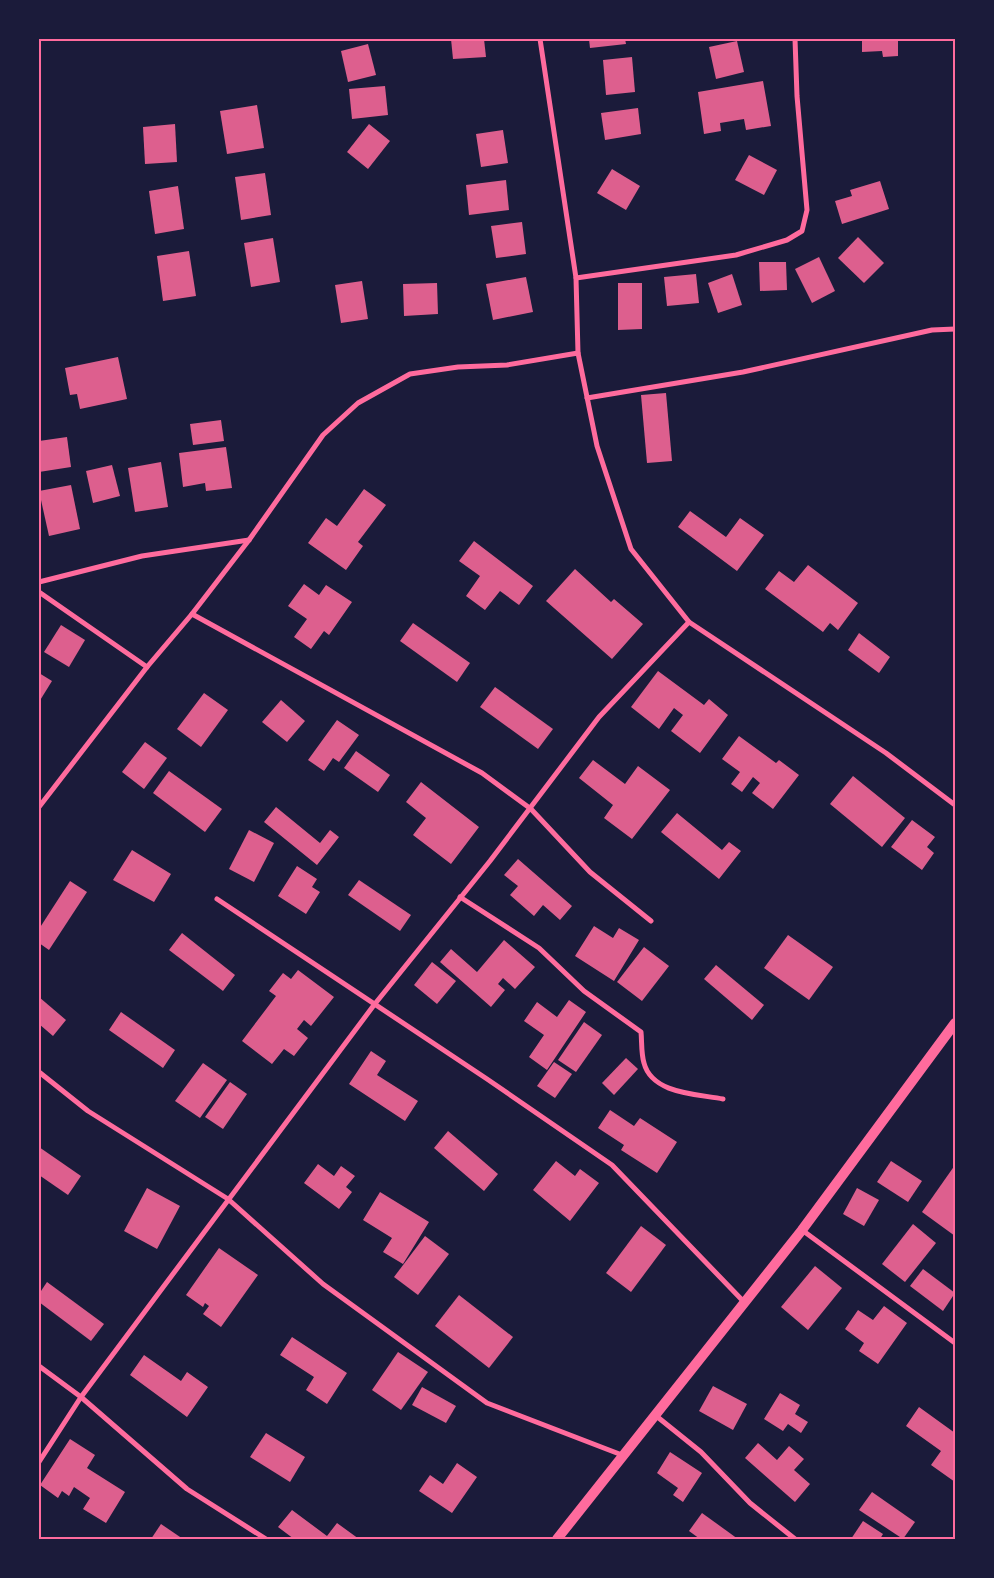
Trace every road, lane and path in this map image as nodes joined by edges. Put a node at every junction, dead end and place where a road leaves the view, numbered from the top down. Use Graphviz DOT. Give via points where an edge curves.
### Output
graph roads {
  1 [pos="540,39"];
  2 [pos="796,39"];
  3 [pos="576,278"];
  4 [pos="955,329"];
  5 [pos="578,353"];
  6 [pos="587,398"];
  7 [pos="249,540"];
  8 [pos="39,582"];
  9 [pos="39,592"];
  10 [pos="192,614"];
  11 [pos="690,622"];
  12 [pos="147,666"];
  13 [pos="955,805"];
  14 [pos="39,807"];
  15 [pos="531,809"];
  16 [pos="460,897"];
  17 [pos="216,899"];
  18 [pos="651,921"];
  19 [pos="374,1005"];
  20 [pos="955,1023"];
  21 [pos="39,1072"];
  22 [pos="723,1099"];
  23 [pos="228,1199"];
  24 [pos="802,1230"];
  25 [pos="744,1302"];
  26 [pos="955,1343"];
  27 [pos="39,1366"];
  28 [pos="81,1397"];
  29 [pos="655,1415"];
  30 [pos="622,1455"];
  31 [pos="39,1462"];
  32 [pos="266,1539"];
  33 [pos="557,1539"];
  34 [pos="794,1539"];
  1 -- 3 [label="street"];
  2 -- 3 [label="street" via="797,96 807,210 802,231 787,240 736,255"];
  3 -- 5 [label="street"];
  4 -- 6 [label="street" via="932,330 743,372"];
  5 -- 6 [label="street"];
  5 -- 7 [label="street" via="507,365 458,367 410,374 358,403 323,436"];
  6 -- 11 [label="street" via="597,446 632,550"];
  7 -- 8 [label="street" via="142,556"];
  7 -- 10 [label="street"];
  9 -- 12 [label="street"];
  10 -- 12 [label="street"];
  10 -- 15 [label="street" via="482,773"];
  11 -- 13 [label="street" via="886,754"];
  11 -- 15 [label="street" via="598,717"];
  12 -- 14 [label="street"];
  15 -- 16 [label="street"];
  15 -- 18 [label="street" via="590,872"];
  16 -- 19 [label="street"];
  16 -- 22 [label="street" via="539,948 584,991 640,1032 644,1063 651,1078 682,1091"];
  17 -- 19 [label="street"];
  19 -- 23 [label="street"];
  19 -- 25 [label="street" via="612,1165"];
  20 -- 24 [label="main road"];
  21 -- 23 [label="street" via="88,1111"];
  23 -- 28 [label="street"];
  23 -- 30 [label="street" via="323,1284 487,1403"];
  24 -- 25 [label="main road"];
  24 -- 26 [label="street"];
  25 -- 29 [label="main road"];
  27 -- 28 [label="street"];
  28 -- 31 [label="street"];
  28 -- 32 [label="street" via="188,1489"];
  29 -- 30 [label="main road"];
  29 -- 34 [label="street" via="701,1452 750,1503"];
  30 -- 33 [label="main road"];
}
